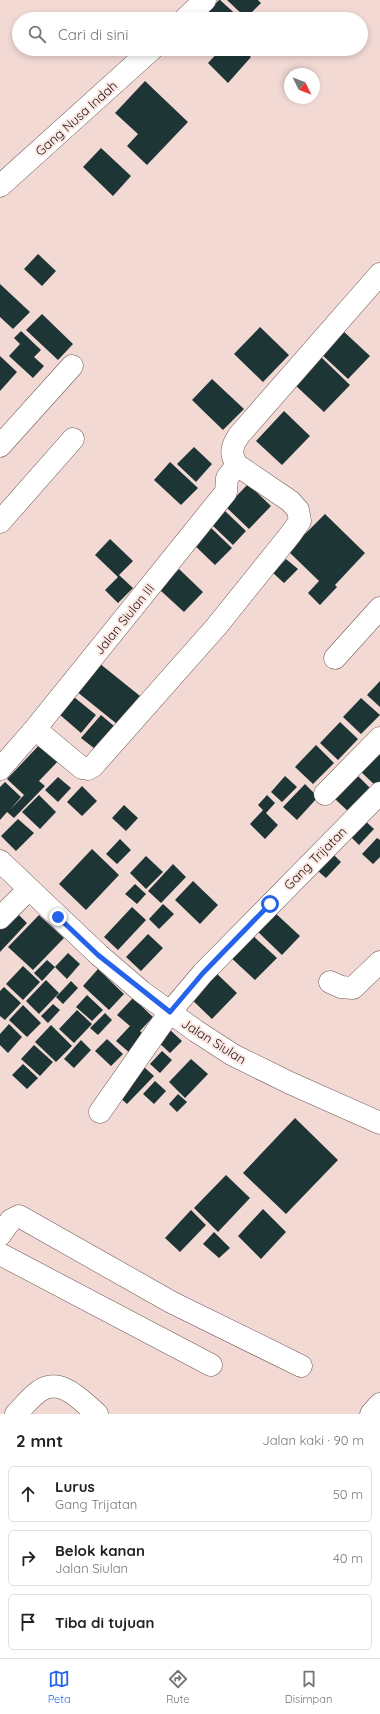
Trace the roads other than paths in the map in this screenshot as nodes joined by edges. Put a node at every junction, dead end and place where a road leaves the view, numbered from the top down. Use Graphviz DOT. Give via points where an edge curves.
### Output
graph roads {
  1 [pos="205,0"];
  2 [pos="192,12"];
  3 [pos="144,56"];
  4 [pos="0,186"];
  5 [pos="380,274"];
  6 [pos="72,366"];
  7 [pos="73,440"];
  8 [pos="0,446"];
  9 [pos="237,465"];
  10 [pos="0,522"];
  11 [pos="380,608"];
  12 [pos="335,658"];
  13 [pos="35,729"];
  14 [pos="380,738"];
  15 [pos="0,769"];
  16 [pos="380,793"];
  17 [pos="326,794"];
  18 [pos="0,861"];
  19 [pos="29,889"];
  20 [pos="0,918"];
  21 [pos="380,962"];
  22 [pos="330,982"];
  23 [pos="170,1012"];
  24 [pos="100,1112"];
  25 [pos="380,1123"];
  26 [pos="0,1235"];
  27 [pos="0,1254"];
  28 [pos="211,1365"];
  29 [pos="301,1366"];
  30 [pos="380,1404"];
  31 [pos="16,1414"];
  32 [pos="97,1414"];
  33 [pos="371,1414"];
  1 -- 2 [label="street"];
  3 -- 4 [label="street, Gang Nusa Indah"];
  5 -- 9 [label="street" via="234,442 231,450"];
  6 -- 8 [label="street"];
  7 -- 10 [label="street"];
  9 -- 13 [label="street, Jalan Siulan III" via="227,478 226,492"];
  9 -- 13 [label="street" via="290,501 298,510 300,521 290,535 216,626 93,766 88,769 82,768"];
  11 -- 12 [label="street"];
  13 -- 15 [label="street, Jalan Siulan III"];
  14 -- 17 [label="street"];
  16 -- 23 [label="street, Gang Trijatan" via="203,973"];
  18 -- 19 [label="street, Jalan Siulan"];
  19 -- 20 [label="street"];
  19 -- 23 [label="street, Jalan Siulan" via="98,955"];
  21 -- 22 [label="street" via="353,988 341,987"];
  23 -- 24 [label="street, Gang Trijatan"];
  23 -- 25 [label="street, Jalan Siulan" via="232,1055"];
  26 -- 29 [label="street" via="11,1220 19,1216 171,1302"];
  27 -- 28 [label="street"];
  30 -- 33 [label="street"];
  31 -- 32 [label="street" via="39,1391 49,1387 60,1387 70,1391"];
}
